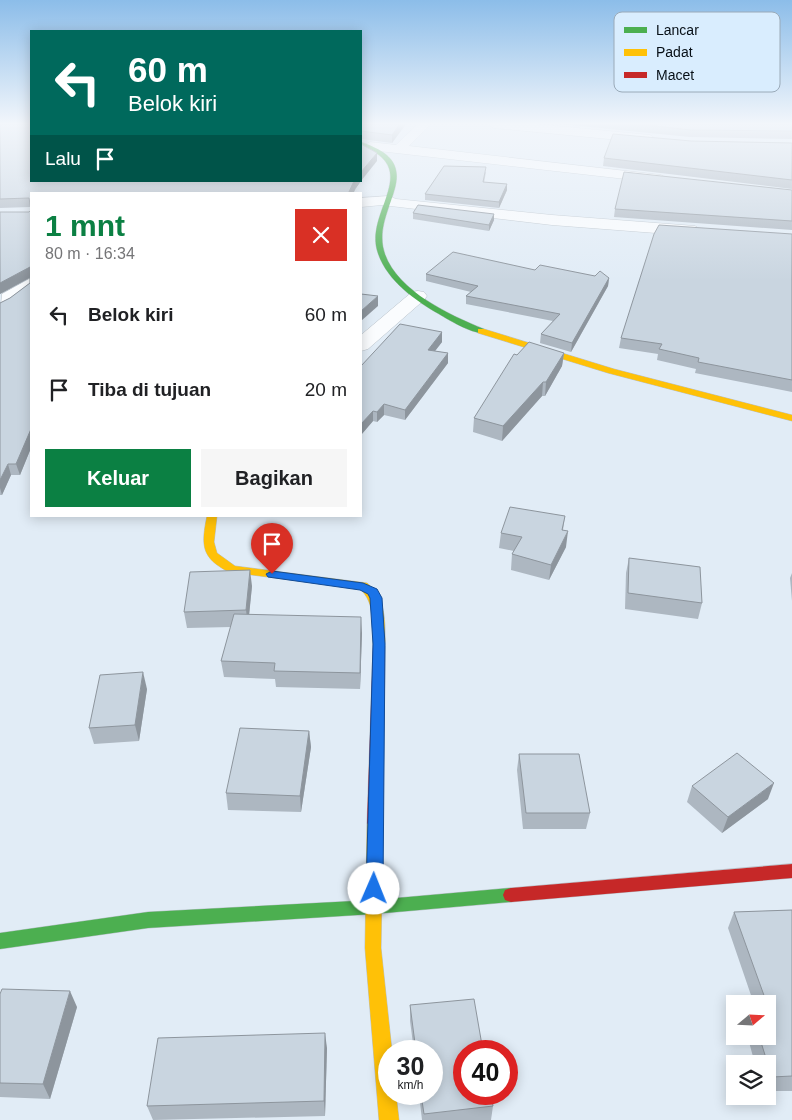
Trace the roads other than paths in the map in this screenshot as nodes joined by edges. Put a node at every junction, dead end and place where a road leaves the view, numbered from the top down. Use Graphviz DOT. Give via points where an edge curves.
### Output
graph roads {
  1 [pos="396,176"];
  2 [pos="640,176"];
  3 [pos="673,180"];
  4 [pos="388,202"];
  5 [pos="362,203"];
  6 [pos="714,232"];
  7 [pos="30,284"];
  8 [pos="418,296"];
  9 [pos="3,301"];
  10 [pos="362,344"];
  11 [pos="792,418"];
  12 [pos="212,517"];
  13 [pos="792,871"];
  14 [pos="374,908"];
  15 [pos="0,941"];
  16 [pos="389,1120"];
  1 -- 4 [label="street"];
  2 -- 3 [label="street"];
  4 -- 5 [label="street"];
  4 -- 6 [label="street" via="552,220"];
  4 -- 8 [label="street" via="379,247 387,264"];
  7 -- 9 [label="street"];
  8 -- 10 [label="street"];
  8 -- 11 [label="street" via="449,315 516,343 626,377"];
  12 -- 14 [label="street" via="209,552 221,565 363,586 376,598 379,644"];
  13 -- 14 [label="street"];
  14 -- 15 [label="street" via="148,920"];
  14 -- 16 [label="street" via="373,948"];
}
